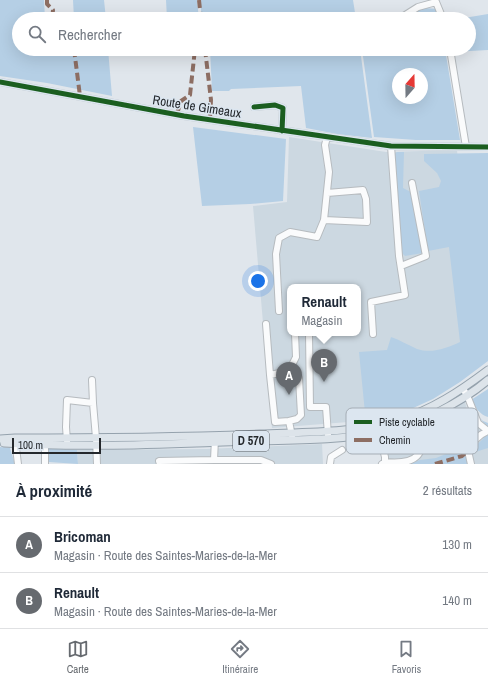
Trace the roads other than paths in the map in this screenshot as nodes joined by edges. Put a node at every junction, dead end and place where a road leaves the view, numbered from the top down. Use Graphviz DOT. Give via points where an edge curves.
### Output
graph roads {
  1 [pos="410,12"];
  2 [pos="440,12"];
  3 [pos="451,56"];
  4 [pos="0,82"];
  5 [pos="254,107"];
  6 [pos="282,131"];
  7 [pos="328,138"];
  8 [pos="391,146"];
  9 [pos="466,147"];
  10 [pos="488,147"];
  11 [pos="412,183"];
  12 [pos="327,193"];
  13 [pos="324,220"];
  14 [pos="401,266"];
  15 [pos="279,311"];
  16 [pos="266,324"];
  17 [pos="373,334"];
  18 [pos="295,336"];
  19 [pos="309,336"];
  20 [pos="488,370"];
  21 [pos="289,371"];
  22 [pos="270,375"];
  23 [pos="92,380"];
  24 [pos="488,380"];
  25 [pos="465,392"];
  26 [pos="93,403"];
  27 [pos="441,408"];
  28 [pos="471,408"];
  29 [pos="289,421"];
  30 [pos="478,423"];
  31 [pos="488,431"];
  32 [pos="328,435"];
  33 [pos="292,436"];
  34 [pos="346,436"];
  35 [pos="478,437"];
  36 [pos="215,439"];
  37 [pos="0,441"];
  38 [pos="15,441"];
  39 [pos="45,441"];
  40 [pos="67,441"];
  41 [pos="96,441"];
  42 [pos="342,450"];
  43 [pos="418,454"];
  44 [pos="470,454"];
  45 [pos="214,460"];
  46 [pos="223,462"];
  47 [pos="384,463"];
  48 [pos="18,464"];
  49 [pos="45,464"];
  50 [pos="97,464"];
  51 [pos="160,464"];
  52 [pos="271,464"];
  53 [pos="330,464"];
  54 [pos="471,464"];
  1 -- 2 [label="street" via="436,2"];
  3 -- 9 [label="street"];
  4 -- 6 [label="street, Route de Gimeaux"];
  5 -- 6 [label="street" via="275,105 283,108"];
  6 -- 7 [label="street, Route de Gimeaux"];
  7 -- 8 [label="street, Route de Gimeaux"];
  7 -- 12 [label="street" via="325,145 329,172"];
  8 -- 9 [label="street, Route de Gimeaux"];
  8 -- 14 [label="street"];
  9 -- 10 [label="street, Route de Gimeaux"];
  11 -- 14 [label="street" via="426,256"];
  12 -- 13 [label="street"];
  12 -- 13 [label="street" via="363,190 367,222"];
  13 -- 15 [label="street" via="317,237 290,232 279,238 276,254"];
  14 -- 17 [label="street" via="405,295 371,302"];
  16 -- 22 [label="street"];
  18 -- 21 [label="street" via="296,357"];
  19 -- 32 [label="street" via="310,407 326,407"];
  20 -- 25 [label="main road, D 570"];
  21 -- 22 [label="street"];
  21 -- 29 [label="street" via="298,378 300,415 297,420"];
  22 -- 29 [label="street" via="275,422"];
  23 -- 26 [label="street"];
  24 -- 25 [label="main road, D 570"];
  25 -- 27 [label="main road, D 570"];
  25 -- 28 [label="street"];
  26 -- 40 [label="street" via="67,400"];
  26 -- 41 [label="street"];
  29 -- 33 [label="street"];
  30 -- 31 [label="street"];
  31 -- 35 [label="street"];
  32 -- 33 [label="main road, D 570"];
  32 -- 34 [label="main road, D 570"];
  33 -- 36 [label="main road, D 570"];
  36 -- 41 [label="main road, D 570"];
  36 -- 45 [label="street"];
  37 -- 38 [label="main road, D 570"];
  38 -- 39 [label="main road, D 570"];
  38 -- 48 [label="street"];
  39 -- 40 [label="main road, D 570"];
  39 -- 49 [label="street"];
  40 -- 41 [label="main road, D 570"];
  41 -- 50 [label="street"];
  42 -- 53 [label="street" via="331,457"];
  43 -- 47 [label="street" via="410,461"];
  44 -- 54 [label="street"];
  45 -- 46 [label="street"];
  45 -- 51 [label="street" via="159,461"];
  46 -- 52 [label="street" via="261,460"];
}
